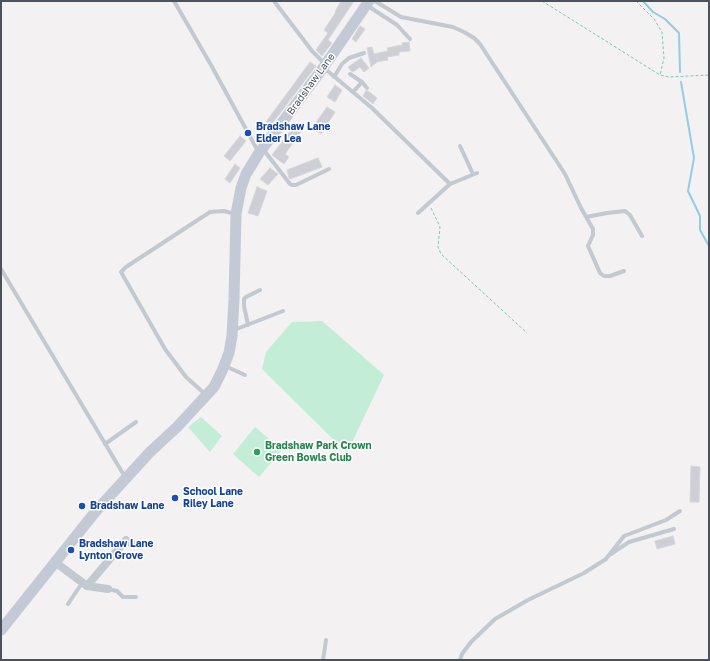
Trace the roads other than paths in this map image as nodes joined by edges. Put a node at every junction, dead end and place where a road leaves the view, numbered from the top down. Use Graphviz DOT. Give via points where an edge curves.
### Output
graph roads {
  1 [pos="174,1"];
  2 [pos="274,1"];
  3 [pos="370,2"];
  4 [pos="410,39"];
  5 [pos="364,54"];
  6 [pos="324,66"];
  7 [pos="350,74"];
  8 [pos="334,77"];
  9 [pos="362,82"];
  10 [pos="367,88"];
  11 [pos="353,92"];
  12 [pos="460,146"];
  13 [pos="261,151"];
  14 [pos="329,169"];
  15 [pos="450,184"];
  16 [pos="236,214"];
  17 [pos="418,214"];
  18 [pos="586,217"];
  19 [pos="642,236"];
  20 [pos="1,269"];
  21 [pos="624,271"];
  22 [pos="260,290"];
  23 [pos="283,311"];
  24 [pos="248,325"];
  25 [pos="232,330"];
  26 [pos="224,366"];
  27 [pos="245,375"];
  28 [pos="207,396"];
  29 [pos="136,422"];
  30 [pos="105,444"];
  31 [pos="126,478"];
  32 [pos="680,511"];
  33 [pos="674,529"];
  34 [pos="132,544"];
  35 [pos="609,555"];
  36 [pos="55,562"];
  37 [pos="84,585"];
  38 [pos="108,589"];
  39 [pos="136,597"];
  40 [pos="68,604"];
  41 [pos="1,630"];
  42 [pos="326,640"];
  43 [pos="323,660"];
  44 [pos="460,660"];
  1 -- 13 [label="lane"];
  2 -- 6 [label="lane"];
  3 -- 4 [label="lane"];
  3 -- 6 [label="street, Bradshaw Lane"];
  3 -- 18 [label="lane" via="401,17 453,27 480,44 565,174"];
  5 -- 8 [label="lane" via="348,58"];
  6 -- 8 [label="lane"];
  6 -- 13 [label="street, Bradshaw Lane"];
  7 -- 9 [label="lane"];
  8 -- 11 [label="lane"];
  9 -- 10 [label="lane"];
  9 -- 11 [label="lane"];
  11 -- 15 [label="lane"];
  12 -- 15 [label="lane" via="475,174"];
  13 -- 14 [label="lane" via="292,185"];
  13 -- 16 [label="street, Bradshaw Lane" via="246,174"];
  15 -- 17 [label="lane"];
  16 -- 25 [label="street, Bradshaw Lane"];
  16 -- 28 [label="lane" via="224,211 210,212 121,272 165,349 186,377"];
  18 -- 19 [label="lane" via="625,211"];
  18 -- 21 [label="lane" via="594,234 588,246 589,250 600,273 610,276"];
  20 -- 30 [label="lane"];
  22 -- 24 [label="lane" via="244,300"];
  23 -- 24 [label="lane"];
  24 -- 25 [label="lane"];
  25 -- 26 [label="street, Bradshaw Lane" via="229,353"];
  26 -- 27 [label="lane"];
  26 -- 28 [label="street, Bradshaw Lane"];
  28 -- 31 [label="street, Bradshaw Lane"];
  29 -- 30 [label="lane"];
  30 -- 31 [label="lane"];
  31 -- 36 [label="street, Bradshaw Lane"];
  32 -- 35 [label="lane" via="666,520 624,536"];
  33 -- 35 [label="lane" via="629,542"];
  34 -- 37 [label="street" via="126,540"];
  35 -- 44 [label="lane" via="584,573 528,600 495,620 471,642"];
  36 -- 37 [label="street"];
  36 -- 41 [label="street, Bradshaw Lane"];
  37 -- 38 [label="street"];
  37 -- 40 [label="lane"];
  38 -- 39 [label="lane" via="117,591 123,597"];
  42 -- 43 [label="lane"];
}
